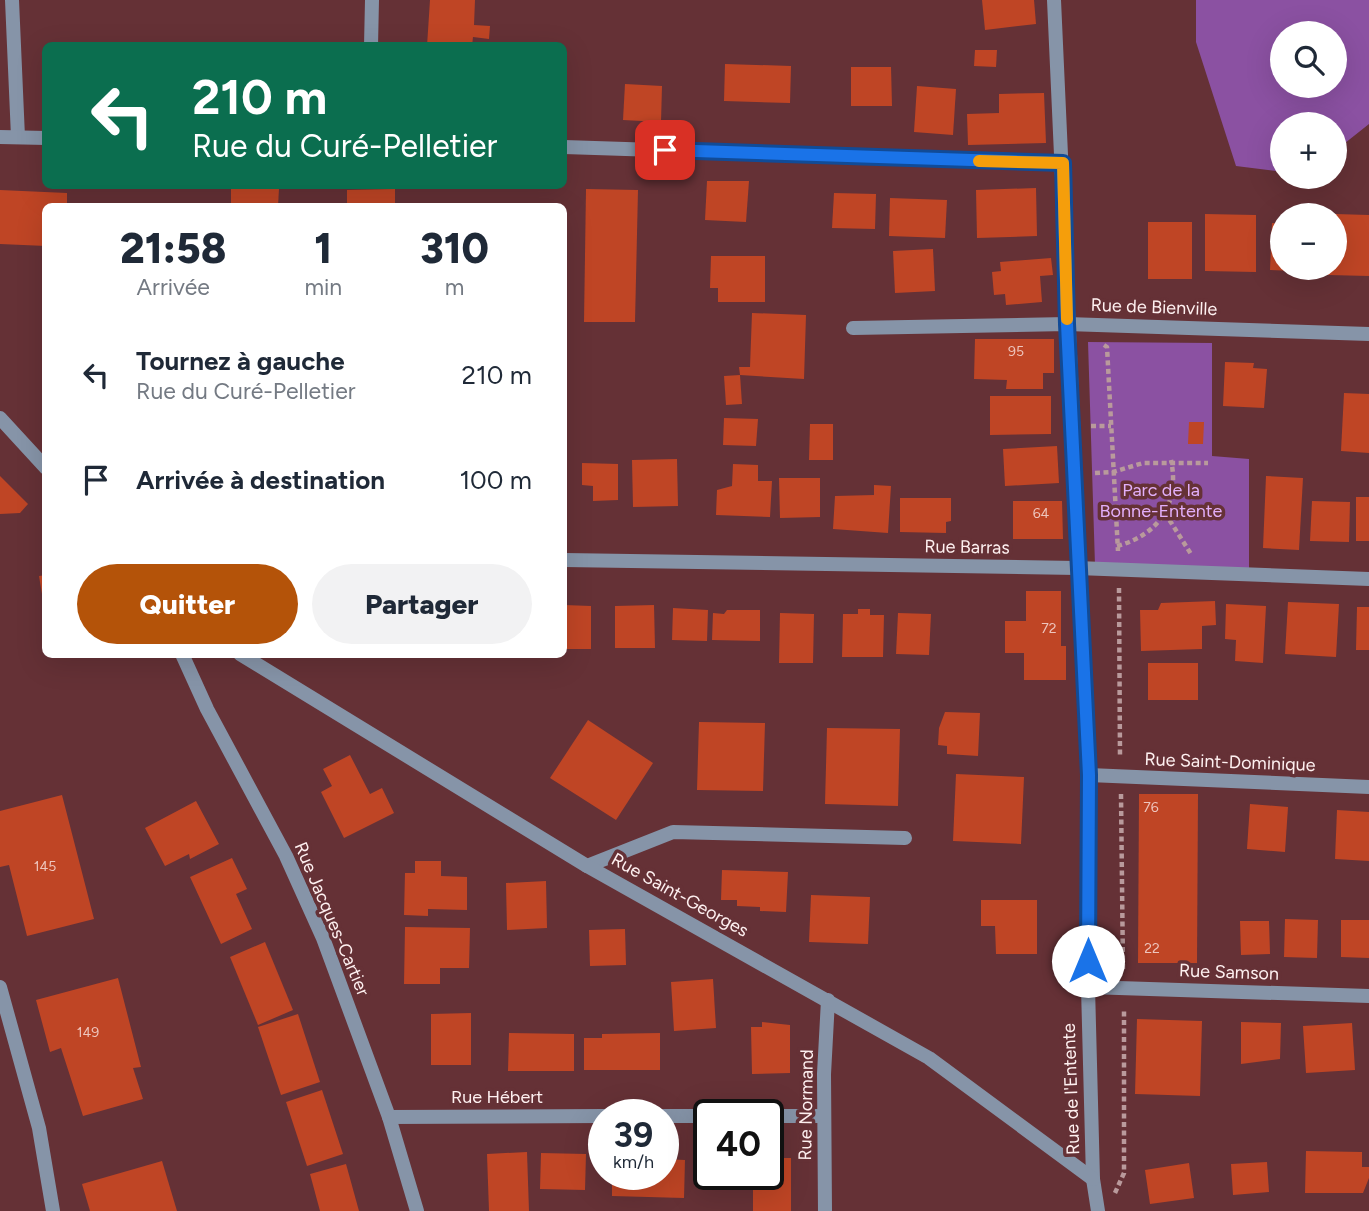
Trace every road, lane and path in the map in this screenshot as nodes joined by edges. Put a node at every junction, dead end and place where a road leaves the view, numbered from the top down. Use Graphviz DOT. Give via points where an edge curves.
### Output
graph roads {
  1 [pos="12,0"];
  2 [pos="372,0"];
  3 [pos="1054,0"];
  4 [pos="371,42"];
  5 [pos="0,137"];
  6 [pos="18,137"];
  7 [pos="42,138"];
  8 [pos="567,147"];
  9 [pos="1063,163"];
  10 [pos="1067,324"];
  11 [pos="853,328"];
  12 [pos="1369,334"];
  13 [pos="0,418"];
  14 [pos="1171,460"];
  15 [pos="1208,463"];
  16 [pos="42,464"];
  17 [pos="1073,473"];
  18 [pos="1166,513"];
  19 [pos="1117,546"];
  20 [pos="567,560"];
  21 [pos="1077,569"];
  22 [pos="1202,573"];
  23 [pos="1369,579"];
  24 [pos="184,658"];
  25 [pos="247,658"];
  26 [pos="1089,775"];
  27 [pos="1369,787"];
  28 [pos="905,838"];
  29 [pos="587,866"];
  30 [pos="0,987"];
  31 [pos="1088,987"];
  32 [pos="1369,996"];
  33 [pos="828,1000"];
  34 [pos="389,1116"];
  35 [pos="588,1116"];
  36 [pos="784,1116"];
  37 [pos="823,1116"];
  38 [pos="1093,1180"];
  39 [pos="53,1211"];
  40 [pos="417,1211"];
  41 [pos="825,1211"];
  42 [pos="1098,1211"];
  1 -- 6 [label="street"];
  2 -- 4 [label="street"];
  3 -- 9 [label="street, Rue de l'Entente"];
  5 -- 6 [label="street"];
  6 -- 7 [label="street"];
  8 -- 9 [label="street"];
  9 -- 10 [label="street, Rue de l'Entente"];
  10 -- 11 [label="street, Rue de Bienville"];
  10 -- 12 [label="street, Rue de Bienville"];
  10 -- 17 [label="street, Rue de l'Entente"];
  13 -- 16 [label="street"];
  14 -- 15 [label="path"];
  14 -- 17 [label="path" via="1114,472"];
  14 -- 18 [label="path" via="1174,487"];
  17 -- 21 [label="street, Rue de l'Entente"];
  18 -- 19 [label="path" via="1145,535"];
  18 -- 22 [label="path"];
  20 -- 21 [label="street, Rue Barras"];
  21 -- 22 [label="street, Rue Barras"];
  21 -- 26 [label="street, Rue de l'Entente"];
  22 -- 23 [label="street, Rue Barras"];
  24 -- 34 [label="street, Rue Jacques-Cartier" via="318,926"];
  25 -- 29 [label="street, Rue Saint-Georges"];
  26 -- 27 [label="street, Rue Saint-Dominique"];
  26 -- 31 [label="street, Rue de l'Entente"];
  28 -- 29 [label="street" via="673,832"];
  29 -- 33 [label="street, Rue Saint-Georges"];
  30 -- 39 [label="street" via="38,1128"];
  31 -- 32 [label="street, Rue Samson"];
  31 -- 38 [label="street, Rue de l'Entente"];
  33 -- 37 [label="street, Rue Normand"];
  33 -- 38 [label="street, Rue Saint-Georges" via="929,1058"];
  34 -- 35 [label="street, Rue Hébert"];
  34 -- 40 [label="street, Rue Jacques-Cartier"];
  36 -- 37 [label="street"];
  37 -- 41 [label="street, Rue Normand"];
  38 -- 42 [label="street, Rue de l'Entente"];
}
